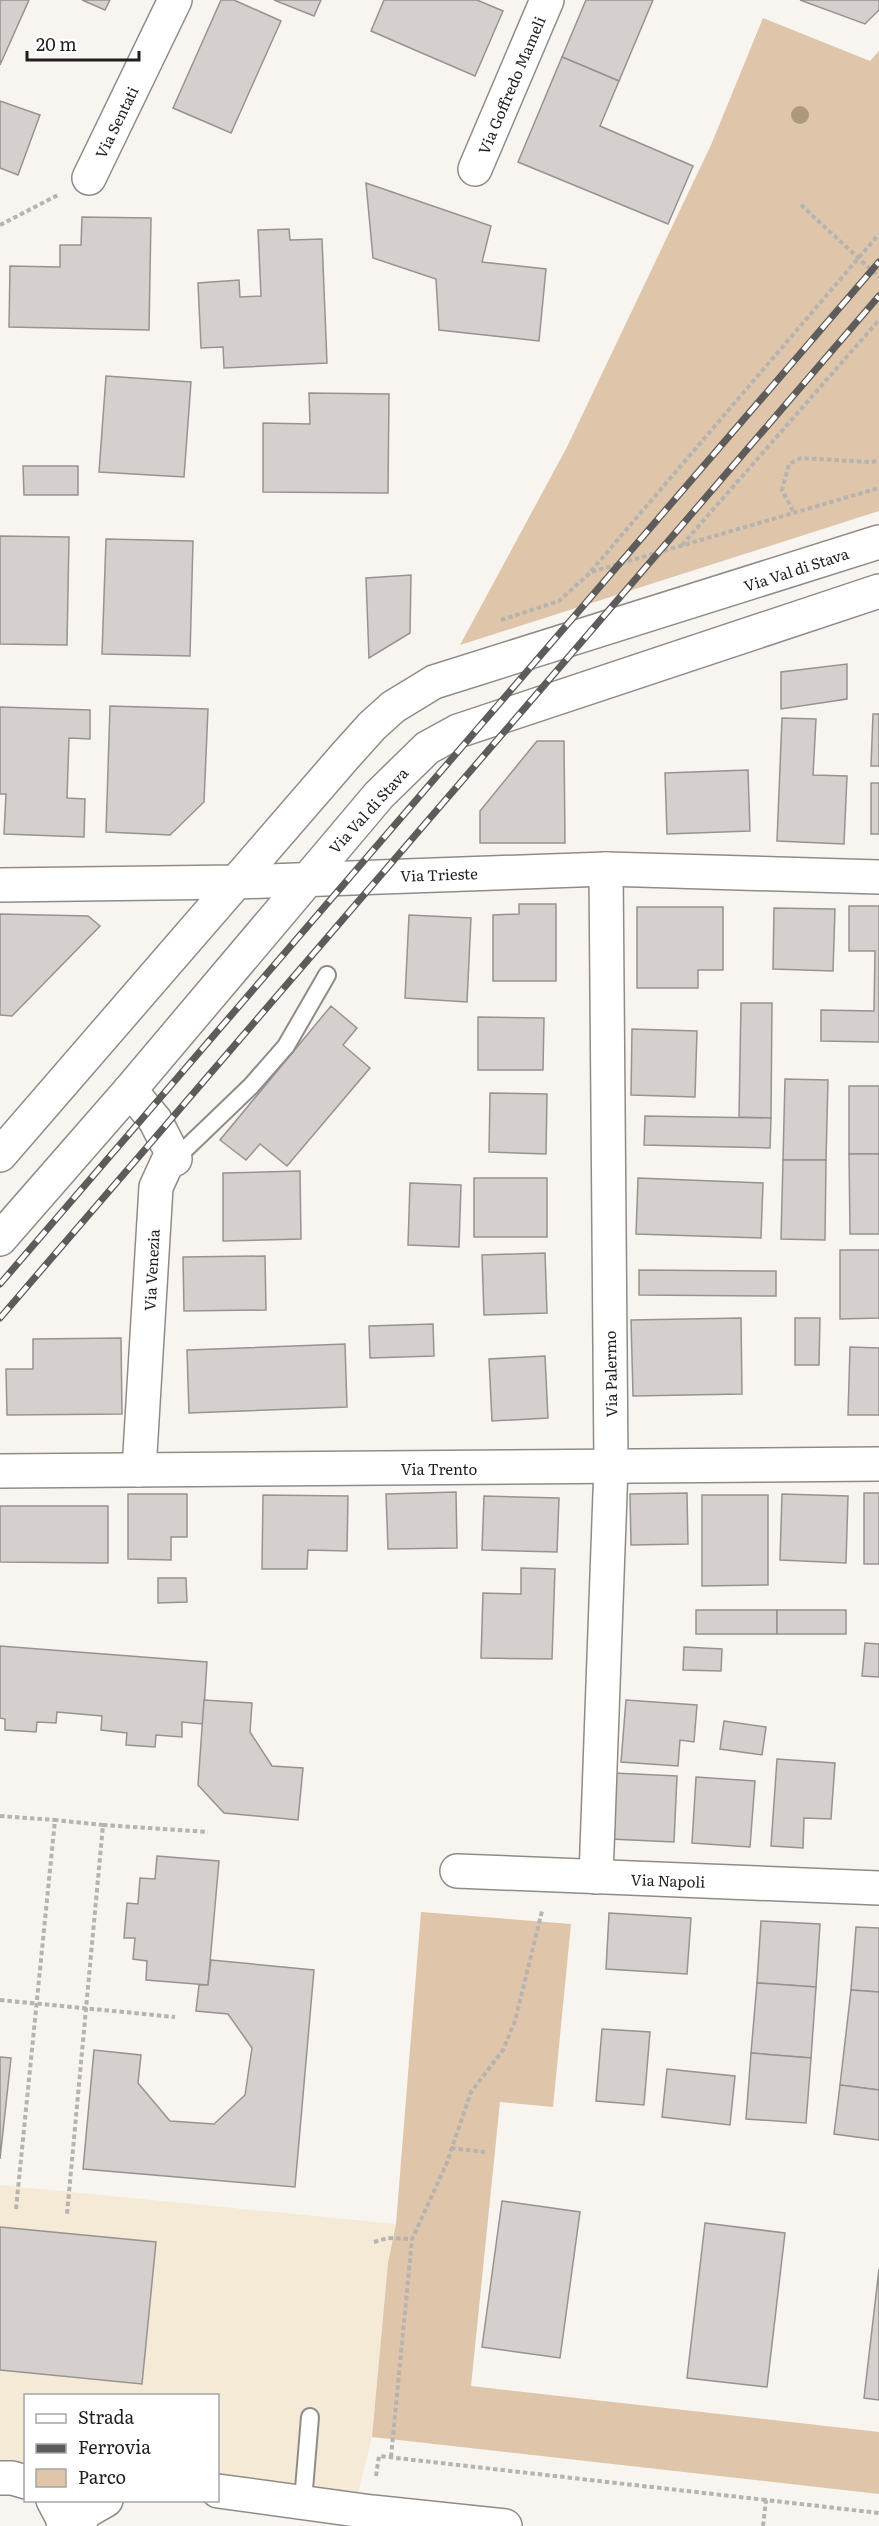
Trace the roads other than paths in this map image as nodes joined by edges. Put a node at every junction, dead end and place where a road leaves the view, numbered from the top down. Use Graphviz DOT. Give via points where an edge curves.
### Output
graph roads {
  1 [pos="174,0"];
  2 [pos="547,0"];
  3 [pos="475,169"];
  4 [pos="89,178"];
  5 [pos="879,542"];
  6 [pos="879,591"];
  7 [pos="606,869"];
  8 [pos="879,877"];
  9 [pos="308,878"];
  10 [pos="237,882"];
  11 [pos="0,885"];
  12 [pos="327,975"];
  13 [pos="130,1090"];
  14 [pos="0,1155"];
  15 [pos="175,1159"];
  16 [pos="0,1239"];
  17 [pos="879,1464"];
  18 [pos="611,1466"];
  19 [pos="138,1470"];
  20 [pos="0,1472"];
  21 [pos="457,1871"];
  22 [pos="596,1877"];
  23 [pos="879,1888"];
  24 [pos="310,2417"];
  25 [pos="0,2478"];
  26 [pos="24,2481"];
  27 [pos="219,2491"];
  28 [pos="303,2501"];
  29 [pos="54,2502"];
  30 [pos="102,2502"];
  31 [pos="64,2526"];
  32 [pos="78,2526"];
  33 [pos="505,2526"];
  1 -- 4 [label="street, Via Sentati"];
  2 -- 3 [label="street, Via Goffredo Mameli"];
  5 -- 10 [label="street, Via Val di Stava" via="434,682 393,707 372,726"];
  6 -- 9 [label="street, Via Val di Stava" via="442,738 398,775"];
  7 -- 8 [label="street, Via Trieste"];
  7 -- 9 [label="street, Via Trieste"];
  7 -- 18 [label="street, Via Palermo"];
  9 -- 10 [label="street, Via Trieste"];
  9 -- 13 [label="street, Via Val di Stava"];
  10 -- 11 [label="street, Via Trieste"];
  10 -- 14 [label="street, Via Val di Stava"];
  12 -- 15 [label="lane" via="286,1046 251,1086"];
  13 -- 15 [label="street" via="155,1120"];
  13 -- 16 [label="street, Via Val di Stava"];
  15 -- 19 [label="street, Via Venezia" via="167,1163 156,1186"];
  17 -- 18 [label="street, Via Trento"];
  18 -- 19 [label="street, Via Trento"];
  18 -- 22 [label="street, Via Palermo"];
  19 -- 20 [label="street, Via Trento"];
  21 -- 22 [label="street, Via Napoli"];
  22 -- 23 [label="street, Via Napoli"];
  24 -- 28 [label="lane"];
  25 -- 26 [label="street"];
  27 -- 28 [label="street"];
  28 -- 33 [label="street"];
  29 -- 31 [label="street"];
  30 -- 32 [label="street" via="85,2512"];
}
